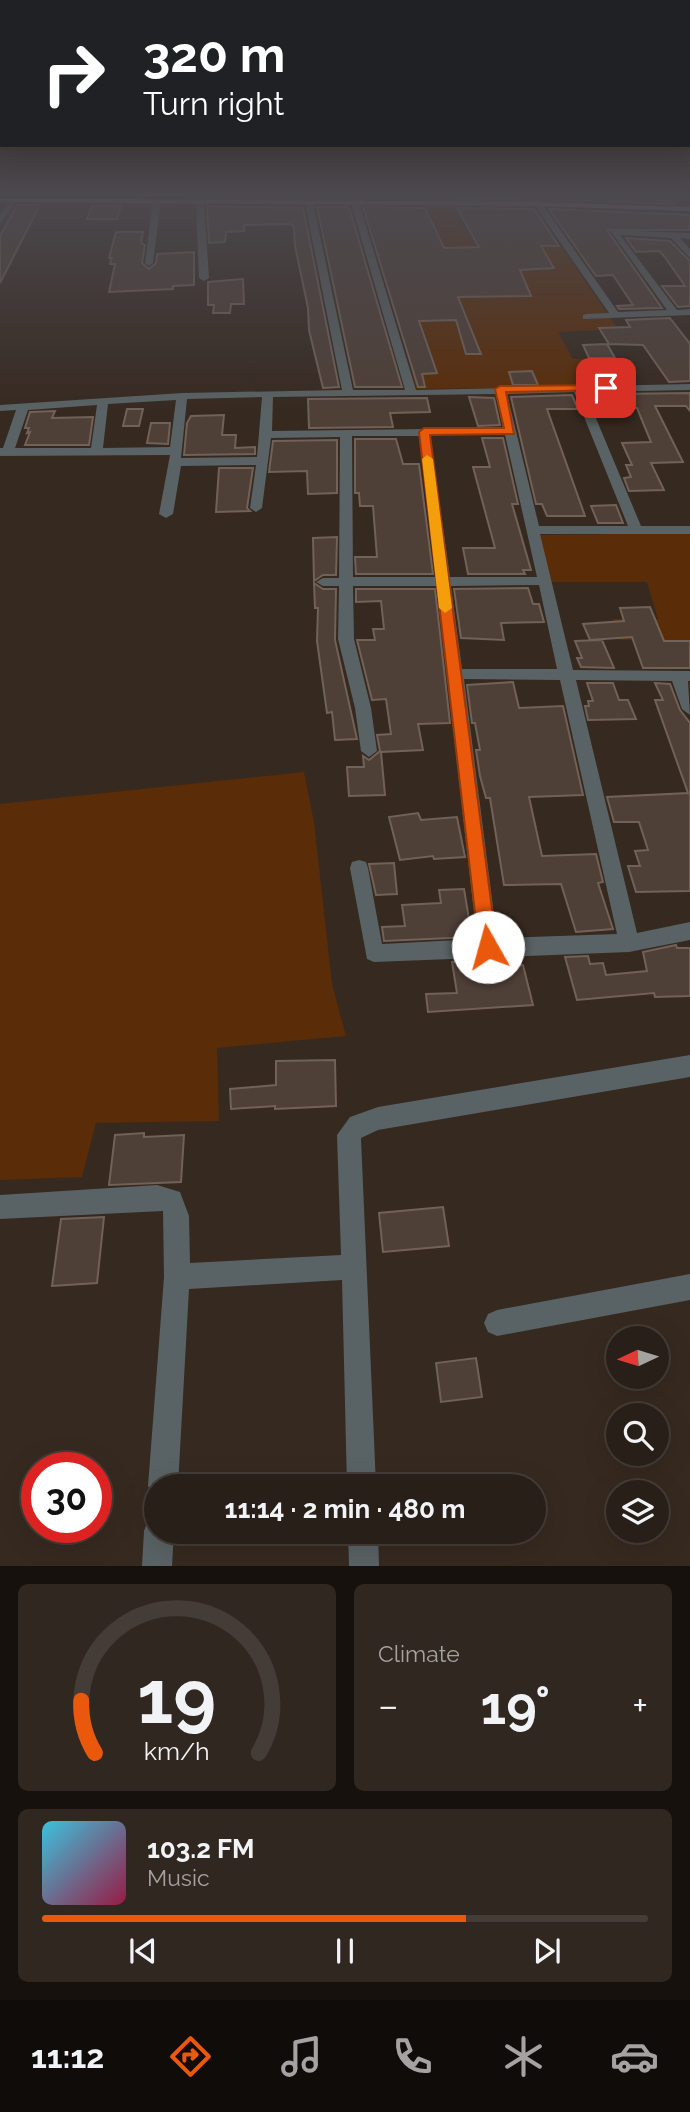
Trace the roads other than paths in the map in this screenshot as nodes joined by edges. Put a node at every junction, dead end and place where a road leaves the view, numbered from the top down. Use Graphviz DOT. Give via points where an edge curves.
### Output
graph roads {
  1 [pos="203,267"];
  2 [pos="326,267"];
  3 [pos="374,267"];
  4 [pos="581,267"];
  5 [pos="639,267"];
  6 [pos="204,278"];
  7 [pos="690,312"];
  8 [pos="674,313"];
  9 [pos="615,316"];
  10 [pos="586,317"];
  11 [pos="690,387"];
  12 [pos="500,389"];
  13 [pos="578,389"];
  14 [pos="411,393"];
  15 [pos="268,394"];
  16 [pos="348,394"];
  17 [pos="182,396"];
  18 [pos="103,401"];
  19 [pos="23,406"];
  20 [pos="0,408"];
  21 [pos="510,431"];
  22 [pos="424,432"];
  23 [pos="346,433"];
  24 [pos="266,435"];
  25 [pos="4,452"];
  26 [pos="97,452"];
  27 [pos="175,456"];
  28 [pos="264,461"];
  29 [pos="256,508"];
  30 [pos="166,514"];
  31 [pos="636,529"];
  32 [pos="533,530"];
  33 [pos="690,530"];
  34 [pos="547,581"];
  35 [pos="323,582"];
  36 [pos="346,582"];
  37 [pos="441,582"];
  38 [pos="455,674"];
  39 [pos="567,677"];
  40 [pos="684,677"];
  41 [pos="690,709"];
  42 [pos="369,751"];
  43 [pos="359,867"];
  44 [pos="690,931"];
  45 [pos="629,943"];
  46 [pos="488,947"];
  47 [pos="690,1066"];
  48 [pos="0,1207"];
  49 [pos="355,1267"];
  50 [pos="177,1277"];
  51 [pos="690,1287"];
  52 [pos="497,1323"];
  53 [pos="164,1474"];
  54 [pos="362,1474"];
  55 [pos="158,1544"];
  56 [pos="363,1544"];
  57 [pos="157,1566"];
  58 [pos="364,1566"];
  1 -- 6 [label="street"];
  2 -- 16 [label="street"];
  3 -- 14 [label="street"];
  4 -- 9 [label="street"];
  5 -- 8 [label="street"];
  7 -- 8 [label="street"];
  8 -- 9 [label="street"];
  9 -- 10 [label="street"];
  11 -- 13 [label="street"];
  12 -- 13 [label="street"];
  12 -- 14 [label="street"];
  12 -- 21 [label="street"];
  13 -- 31 [label="street"];
  14 -- 16 [label="street"];
  15 -- 16 [label="street"];
  15 -- 17 [label="street"];
  15 -- 24 [label="street"];
  17 -- 18 [label="street"];
  17 -- 27 [label="street"];
  18 -- 19 [label="street"];
  18 -- 26 [label="street"];
  19 -- 20 [label="street"];
  19 -- 25 [label="street"];
  21 -- 22 [label="street"];
  21 -- 32 [label="street"];
  22 -- 23 [label="street"];
  22 -- 37 [label="street"];
  23 -- 24 [label="street"];
  23 -- 36 [label="street"];
  24 -- 28 [label="street"];
  25 -- 26 [label="street"];
  26 -- 27 [label="street"];
  27 -- 28 [label="street"];
  27 -- 30 [label="street"];
  28 -- 29 [label="street"];
  31 -- 32 [label="street"];
  31 -- 33 [label="street"];
  32 -- 34 [label="street"];
  34 -- 37 [label="street"];
  34 -- 39 [label="street"];
  35 -- 36 [label="street"];
  36 -- 37 [label="street"];
  36 -- 42 [label="street" via="346,639"];
  37 -- 38 [label="street"];
  38 -- 39 [label="street"];
  38 -- 46 [label="street"];
  39 -- 40 [label="street"];
  39 -- 45 [label="street"];
  40 -- 41 [label="street"];
  43 -- 46 [label="street" via="374,953"];
  44 -- 45 [label="street"];
  45 -- 46 [label="street"];
  47 -- 49 [label="street" via="360,1123 349,1135"];
  48 -- 50 [label="street" via="157,1197 170,1201 177,1216"];
  49 -- 50 [label="street"];
  49 -- 54 [label="street"];
  50 -- 53 [label="street"];
  51 -- 52 [label="street"];
  55 -- 57 [label="street"];
  56 -- 58 [label="street"];
}
